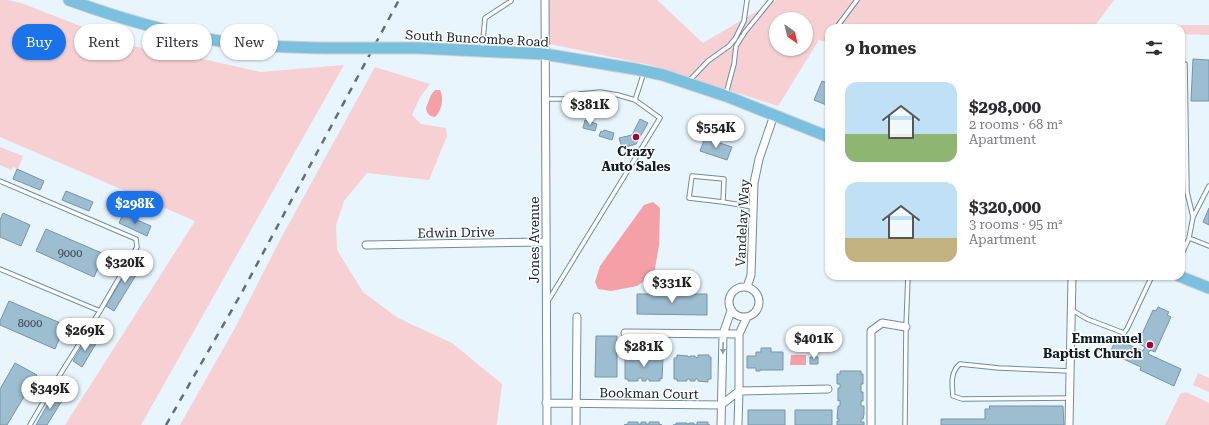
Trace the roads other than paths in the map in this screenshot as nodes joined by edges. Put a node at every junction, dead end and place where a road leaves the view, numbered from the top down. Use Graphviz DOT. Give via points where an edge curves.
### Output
graph roads {
  1 [pos="69,0"];
  2 [pos="511,0"];
  3 [pos="545,0"];
  4 [pos="747,0"];
  5 [pos="771,0"];
  6 [pos="857,0"];
  7 [pos="839,24"];
  8 [pos="737,40"];
  9 [pos="482,51"];
  10 [pos="544,54"];
  11 [pos="1185,64"];
  12 [pos="644,71"];
  13 [pos="687,82"];
  14 [pos="726,96"];
  15 [pos="545,98"];
  16 [pos="635,100"];
  17 [pos="774,115"];
  18 [pos="825,135"];
  19 [pos="0,181"];
  20 [pos="1209,186"];
  21 [pos="723,202"];
  22 [pos="753,207"];
  23 [pos="1193,217"];
  24 [pos="1189,238"];
  25 [pos="545,242"];
  26 [pos="366,245"];
  27 [pos="1209,246"];
  28 [pos="1185,247"];
  29 [pos="0,269"];
  30 [pos="1185,278"];
  31 [pos="908,280"];
  32 [pos="1072,280"];
  33 [pos="1150,280"];
  34 [pos="746,287"];
  35 [pos="1209,288"];
  36 [pos="546,304"];
  37 [pos="1071,309"];
  38 [pos="100,311"];
  39 [pos="731,311"];
  40 [pos="577,317"];
  41 [pos="747,317"];
  42 [pos="906,327"];
  43 [pos="625,333"];
  44 [pos="724,334"];
  45 [pos="739,334"];
  46 [pos="1070,371"];
  47 [pos="828,389"];
  48 [pos="739,390"];
  49 [pos="1070,398"];
  50 [pos="546,403"];
  51 [pos="576,404"];
  52 [pos="721,405"];
  53 [pos="30,425"];
  54 [pos="547,425"];
  55 [pos="576,425"];
  56 [pos="721,425"];
  57 [pos="738,425"];
  58 [pos="871,425"];
  59 [pos="906,425"];
  60 [pos="1070,425"];
  1 -- 9 [label="main road, South Buncombe Road, bridge" via="140,23 240,44"];
  2 -- 9 [label="lane" via="485,18"];
  3 -- 10 [label="street, Jones Avenue"];
  4 -- 8 [label="lane" via="744,21"];
  5 -- 8 [label="lane"];
  6 -- 7 [label="lane"];
  8 -- 13 [label="lane" via="708,61"];
  8 -- 14 [label="lane"];
  9 -- 10 [label="main road, South Buncombe Road"];
  10 -- 12 [label="main road, South Buncombe Road"];
  10 -- 15 [label="street, Jones Avenue"];
  11 -- 23 [label="lane" via="1187,192"];
  12 -- 13 [label="main road, South Buncombe Road"];
  12 -- 16 [label="lane"];
  13 -- 14 [label="main road, South Buncombe Road"];
  14 -- 17 [label="main road, South Buncombe Road"];
  15 -- 16 [label="lane" via="568,99 580,94 600,92"];
  15 -- 25 [label="street, Jones Avenue"];
  16 -- 36 [label="lane" via="660,118"];
  17 -- 18 [label="main road, South Buncombe Road"];
  17 -- 22 [label="street, Vandelay Way" via="759,159"];
  19 -- 38 [label="lane" via="136,240 137,247"];
  20 -- 23 [label="lane"];
  21 -- 21 [label="lane" via="724,179 692,176 689,198"];
  21 -- 22 [label="lane"];
  22 -- 34 [label="street, Vandelay Way" via="751,275"];
  23 -- 24 [label="lane"];
  24 -- 27 [label="lane"];
  24 -- 28 [label="lane"];
  25 -- 26 [label="street, Edwin Drive"];
  25 -- 36 [label="street, Jones Avenue"];
  29 -- 38 [label="lane"];
  30 -- 35 [label="main road"];
  31 -- 42 [label="lane"];
  32 -- 37 [label="street"];
  33 -- 37 [label="lane" via="1124,333 1087,319"];
  34 -- 39 [label="street" via="732,291 728,301"];
  34 -- 41 [label="street" via="755,292 759,302 756,311"];
  36 -- 50 [label="street, Jones Avenue"];
  37 -- 46 [label="street"];
  38 -- 53 [label="lane"];
  39 -- 41 [label="street" via="738,316"];
  39 -- 44 [label="street"];
  40 -- 51 [label="street"];
  41 -- 45 [label="street"];
  42 -- 58 [label="street" via="882,323 871,331"];
  42 -- 59 [label="lane"];
  43 -- 44 [label="street"];
  44 -- 45 [label="street"];
  44 -- 52 [label="street, one-way"];
  45 -- 48 [label="street"];
  46 -- 49 [label="street"];
  46 -- 49 [label="lane" via="960,364 955,368 952,381 953,396 962,399"];
  47 -- 48 [label="street"];
  48 -- 52 [label="street"];
  48 -- 57 [label="street"];
  49 -- 60 [label="street"];
  50 -- 51 [label="street, Bookman Court"];
  50 -- 54 [label="street, Jones Avenue"];
  51 -- 52 [label="street, Bookman Court"];
  51 -- 55 [label="street"];
  52 -- 56 [label="street"];
}
